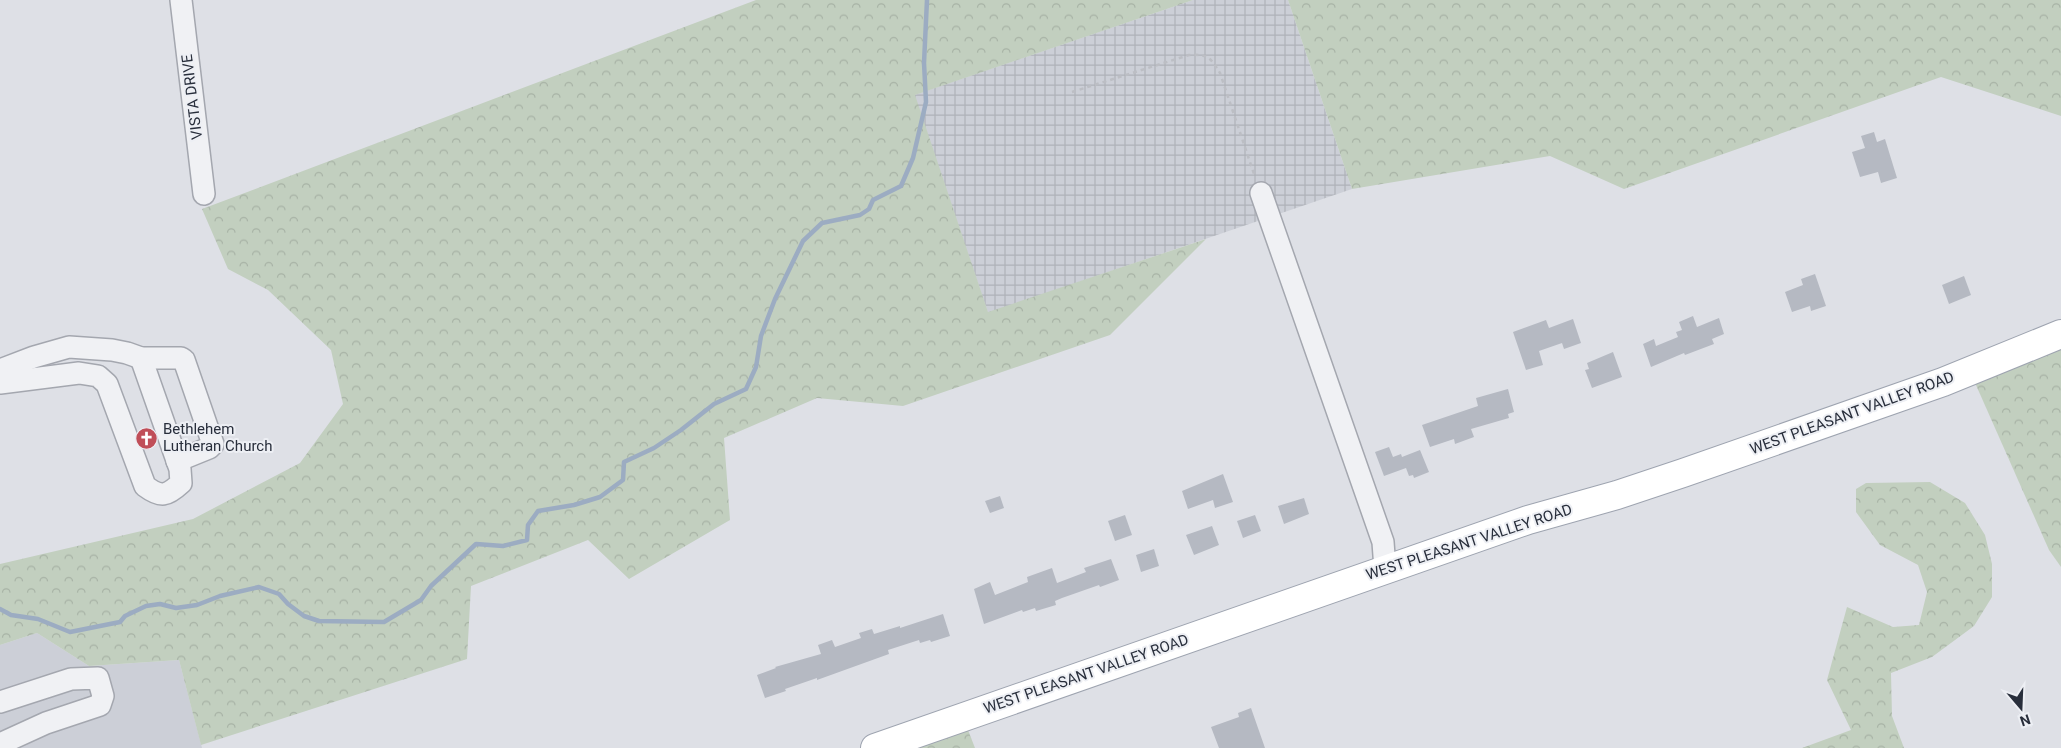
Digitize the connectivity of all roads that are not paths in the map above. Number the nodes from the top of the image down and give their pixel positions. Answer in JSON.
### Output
{"nodes":[{"id":1,"x":181,"y":0,"type":"edge"},
{"id":2,"x":1260,"y":192,"type":"road end"},
{"id":3,"x":204,"y":194,"type":"dead end"},
{"id":4,"x":2061,"y":334,"type":"edge"},
{"id":5,"x":112,"y":350,"type":"junction"},
{"id":6,"x":140,"y":358,"type":"junction"},
{"id":7,"x":0,"y":370,"type":"edge"},
{"id":8,"x":98,"y":376,"type":"junction"},
{"id":9,"x":0,"y":382,"type":"edge"},
{"id":10,"x":177,"y":461,"type":"junction"},
{"id":11,"x":1385,"y":569,"type":"junction"},
{"id":12,"x":0,"y":702,"type":"edge"},
{"id":13,"x":0,"y":744,"type":"edge"},
{"id":14,"x":875,"y":748,"type":"edge"}],
"edges":[{"from":1,"to":3,"type":"street","name":"VISTA DRIVE"},
{"from":2,"to":11,"type":"street"},
{"from":4,"to":11,"type":"main road","name":"WEST PLEASANT VALLEY ROAD"},
{"from":5,"to":6,"type":"street"},
{"from":5,"to":7,"type":"street"},
{"from":5,"to":8,"type":"street"},
{"from":6,"to":10,"type":"street"},
{"from":6,"to":10,"type":"street"},
{"from":8,"to":9,"type":"street"},
{"from":8,"to":10,"type":"street"},
{"from":11,"to":14,"type":"main road","name":"WEST PLEASANT VALLEY ROAD"},
{"from":12,"to":13,"type":"street"}]}
